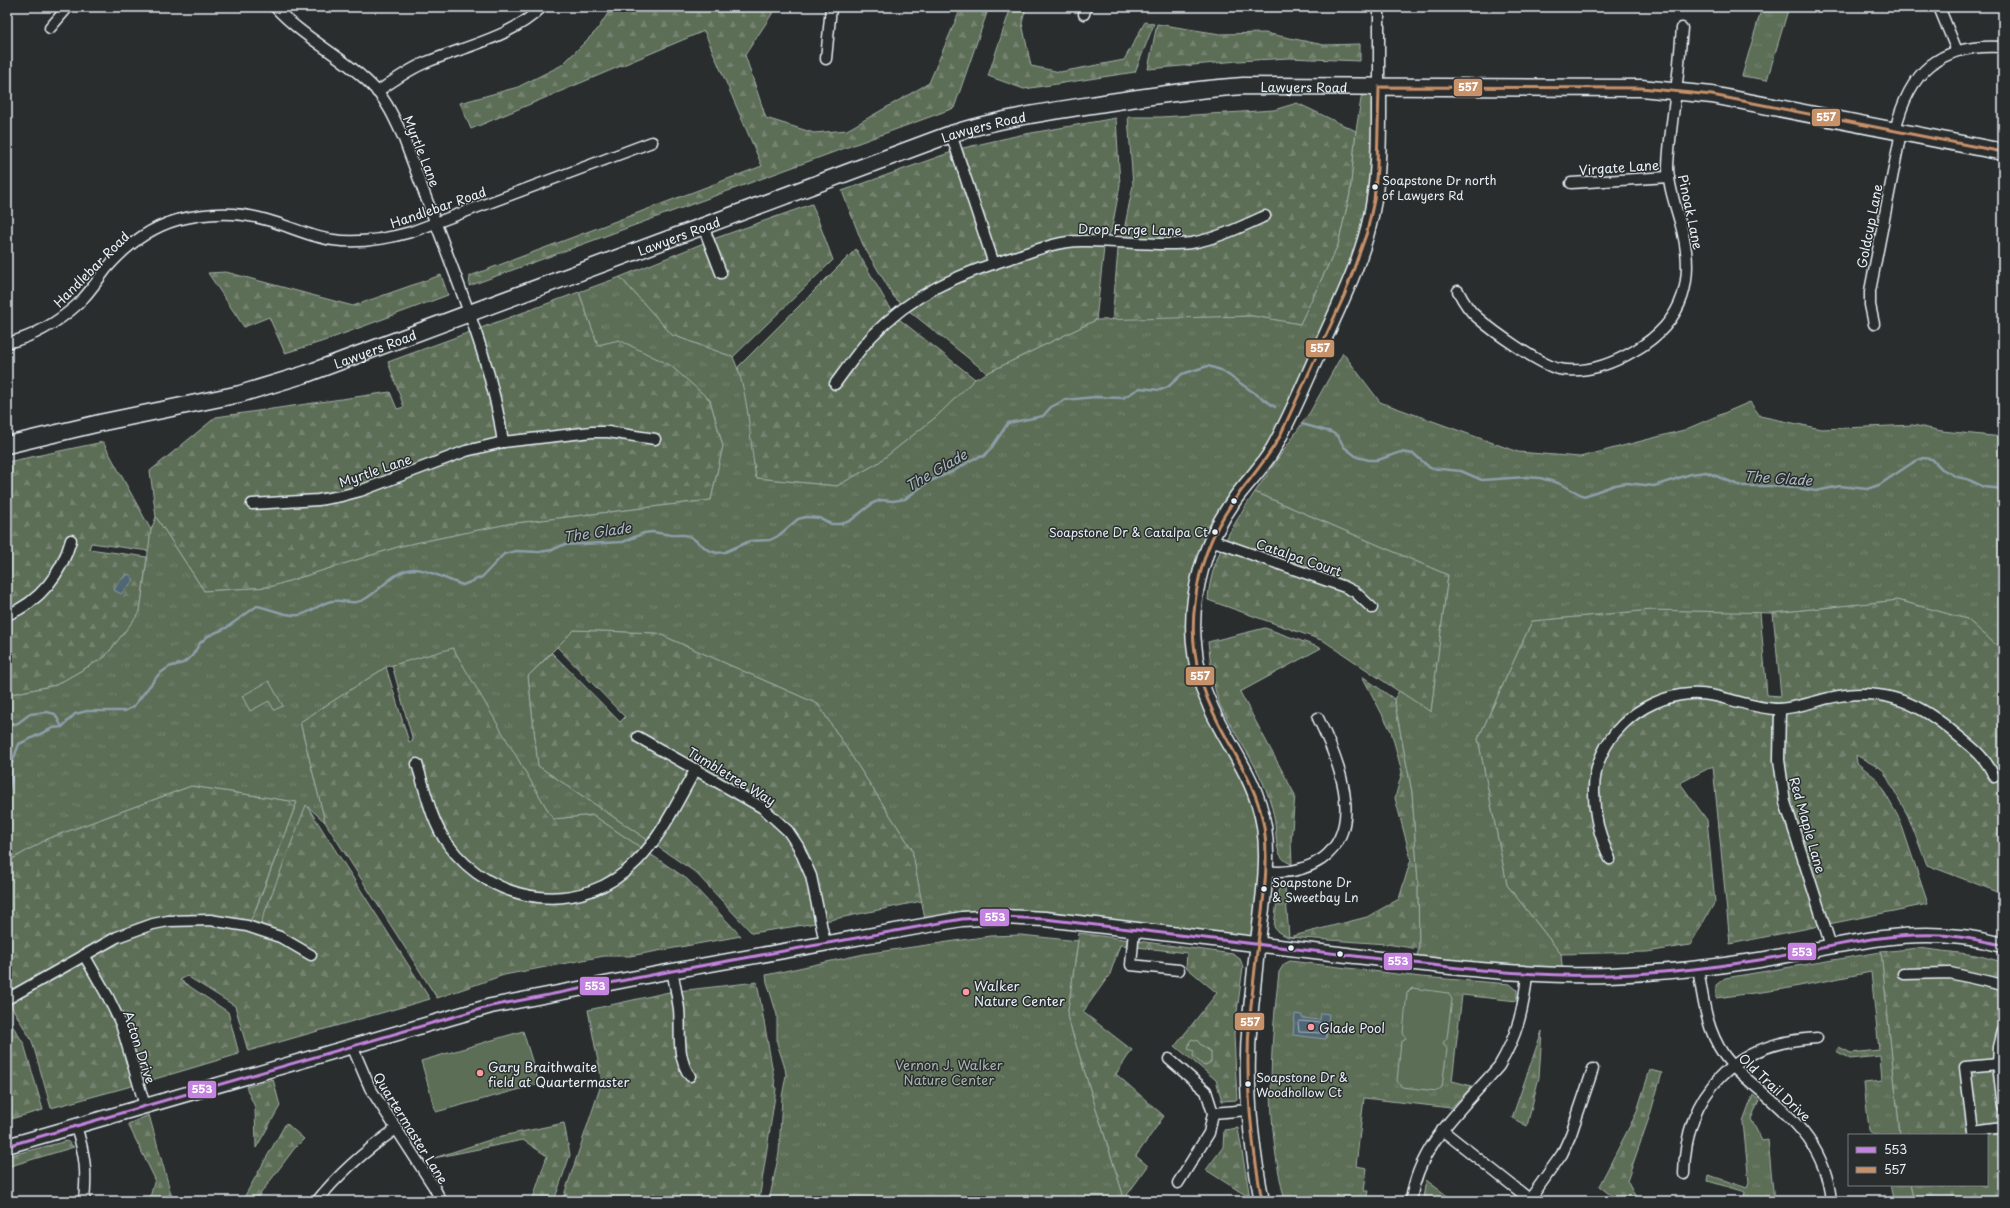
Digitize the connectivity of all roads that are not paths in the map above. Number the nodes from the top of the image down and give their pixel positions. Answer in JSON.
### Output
{"nodes":[{"id":1,"x":68,"y":7,"type":"edge"},
{"id":2,"x":275,"y":7,"type":"edge"},
{"id":3,"x":542,"y":7,"type":"edge"},
{"id":4,"x":831,"y":7,"type":"edge"},
{"id":5,"x":1379,"y":7,"type":"edge"},
{"id":6,"x":1938,"y":7,"type":"edge"},
{"id":7,"x":50,"y":28,"type":"dead end"},
{"id":8,"x":1682,"y":28,"type":"dead end"},
{"id":9,"x":2003,"y":47,"type":"edge"},
{"id":10,"x":1957,"y":51,"type":"junction"},
{"id":11,"x":826,"y":59,"type":"dead end"},
{"id":12,"x":1379,"y":87,"type":"junction"},
{"id":13,"x":1676,"y":90,"type":"junction"},
{"id":14,"x":377,"y":92,"type":"junction"},
{"id":15,"x":1898,"y":132,"type":"junction"},
{"id":16,"x":951,"y":134,"type":"junction"},
{"id":17,"x":652,"y":142,"type":"dead end"},
{"id":18,"x":2003,"y":152,"type":"edge"},
{"id":19,"x":1669,"y":177,"type":"junction"},
{"id":20,"x":1571,"y":183,"type":"dead end"},
{"id":21,"x":1264,"y":216,"type":"dead end"},
{"id":22,"x":436,"y":222,"type":"junction"},
{"id":23,"x":703,"y":226,"type":"junction"},
{"id":24,"x":994,"y":264,"type":"junction"},
{"id":25,"x":721,"y":273,"type":"dead end"},
{"id":26,"x":1458,"y":291,"type":"dead end"},
{"id":27,"x":470,"y":313,"type":"junction"},
{"id":28,"x":1874,"y":324,"type":"dead end"},
{"id":29,"x":7,"y":343,"type":"edge"},
{"id":30,"x":835,"y":384,"type":"dead end"},
{"id":31,"x":655,"y":439,"type":"dead end"},
{"id":32,"x":503,"y":442,"type":"junction"},
{"id":33,"x":7,"y":445,"type":"edge"},
{"id":34,"x":252,"y":504,"type":"dead end"},
{"id":35,"x":71,"y":540,"type":"dead end"},
{"id":36,"x":1211,"y":540,"type":"junction"},
{"id":37,"x":1372,"y":608,"type":"dead end"},
{"id":38,"x":7,"y":615,"type":"edge"},
{"id":39,"x":1780,"y":709,"type":"junction"},
{"id":40,"x":1318,"y":718,"type":"dead end"},
{"id":41,"x":638,"y":737,"type":"dead end"},
{"id":42,"x":417,"y":764,"type":"dead end"},
{"id":43,"x":696,"y":769,"type":"junction"},
{"id":44,"x":1994,"y":777,"type":"dead end"},
{"id":45,"x":1610,"y":860,"type":"dead end"},
{"id":46,"x":1267,"y":871,"type":"junction"},
{"id":47,"x":1134,"y":930,"type":"junction"},
{"id":48,"x":825,"y":943,"type":"junction"},
{"id":49,"x":1257,"y":945,"type":"junction"},
{"id":50,"x":1831,"y":946,"type":"junction"},
{"id":51,"x":2003,"y":946,"type":"edge"},
{"id":52,"x":84,"y":955,"type":"junction"},
{"id":53,"x":311,"y":955,"type":"dead end"},
{"id":54,"x":1698,"y":968,"type":"junction"},
{"id":55,"x":1179,"y":970,"type":"dead end"},
{"id":56,"x":672,"y":971,"type":"junction"},
{"id":57,"x":1527,"y":974,"type":"junction"},
{"id":58,"x":1903,"y":974,"type":"dead end"},
{"id":59,"x":2003,"y":985,"type":"edge"},
{"id":60,"x":7,"y":999,"type":"edge"},
{"id":61,"x":2003,"y":1031,"type":"edge"},
{"id":62,"x":1817,"y":1038,"type":"dead end"},
{"id":63,"x":352,"y":1046,"type":"junction"},
{"id":64,"x":1169,"y":1059,"type":"dead end"},
{"id":65,"x":1998,"y":1064,"type":"junction"},
{"id":66,"x":1732,"y":1065,"type":"junction"},
{"id":67,"x":1593,"y":1069,"type":"dead end"},
{"id":68,"x":690,"y":1076,"type":"dead end"},
{"id":69,"x":145,"y":1106,"type":"junction"},
{"id":70,"x":2003,"y":1107,"type":"edge"},
{"id":71,"x":1248,"y":1110,"type":"junction"},
{"id":72,"x":1213,"y":1113,"type":"junction"},
{"id":73,"x":76,"y":1126,"type":"junction"},
{"id":74,"x":2003,"y":1128,"type":"edge"},
{"id":75,"x":396,"y":1129,"type":"junction"},
{"id":76,"x":1442,"y":1130,"type":"junction"},
{"id":77,"x":7,"y":1146,"type":"edge"},
{"id":78,"x":1684,"y":1174,"type":"dead end"},
{"id":79,"x":1178,"y":1183,"type":"dead end"},
{"id":80,"x":1531,"y":1200,"type":"edge"},
{"id":81,"x":84,"y":1201,"type":"edge"},
{"id":82,"x":317,"y":1201,"type":"edge"},
{"id":83,"x":440,"y":1201,"type":"edge"},
{"id":84,"x":1262,"y":1201,"type":"edge"},
{"id":85,"x":1411,"y":1201,"type":"edge"},
{"id":86,"x":1831,"y":1201,"type":"edge"}],
"edges":[{"from":1,"to":7,"type":"street"},
{"from":2,"to":14,"type":"street","name":"Myrtle Lane"},
{"from":3,"to":14,"type":"street"},
{"from":4,"to":11,"type":"street"},
{"from":5,"to":12,"type":"street"},
{"from":6,"to":10,"type":"street"},
{"from":8,"to":13,"type":"street","name":"Pinoak Lane"},
{"from":9,"to":10,"type":"street","name":"Goldcup Lane"},
{"from":10,"to":15,"type":"street","name":"Goldcup Lane"},
{"from":12,"to":13,"type":"main road","name":"Lawyers Road"},
{"from":12,"to":16,"type":"main road","name":"Lawyers Road"},
{"from":12,"to":36,"type":"street"},
{"from":13,"to":15,"type":"main road","name":"Lawyers Road"},
{"from":13,"to":19,"type":"street","name":"Pinoak Lane"},
{"from":14,"to":22,"type":"street","name":"Myrtle Lane"},
{"from":15,"to":18,"type":"main road","name":"Lawyers Road"},
{"from":15,"to":28,"type":"street","name":"Goldcup Lane"},
{"from":16,"to":23,"type":"main road","name":"Lawyers Road"},
{"from":16,"to":24,"type":"street"},
{"from":17,"to":22,"type":"street","name":"Handlebar Road"},
{"from":19,"to":20,"type":"street","name":"Virgate Lane"},
{"from":19,"to":26,"type":"street","name":"Pinoak Lane"},
{"from":21,"to":24,"type":"street","name":"Drop Forge Lane"},
{"from":22,"to":27,"type":"street","name":"Myrtle Lane"},
{"from":22,"to":29,"type":"street","name":"Handlebar Road"},
{"from":23,"to":25,"type":"street"},
{"from":23,"to":27,"type":"main road","name":"Lawyers Road"},
{"from":24,"to":30,"type":"street","name":"Drop Forge Lane"},
{"from":27,"to":32,"type":"street","name":"Myrtle Lane"},
{"from":27,"to":33,"type":"main road","name":"Lawyers Road"},
{"from":31,"to":32,"type":"street","name":"Myrtle Lane"},
{"from":32,"to":34,"type":"street","name":"Myrtle Lane"},
{"from":35,"to":38,"type":"street"},
{"from":36,"to":37,"type":"street","name":"Catalpa Court"},
{"from":36,"to":46,"type":"street"},
{"from":39,"to":44,"type":"street"},
{"from":39,"to":45,"type":"street"},
{"from":39,"to":50,"type":"street","name":"Red Maple Lane"},
{"from":40,"to":46,"type":"street"},
{"from":41,"to":43,"type":"street","name":"Tumbletree Way"},
{"from":42,"to":43,"type":"street"},
{"from":43,"to":48,"type":"street","name":"Tumbletree Way"},
{"from":46,"to":49,"type":"street"},
{"from":47,"to":48,"type":"street"},
{"from":47,"to":49,"type":"street"},
{"from":47,"to":55,"type":"street"},
{"from":48,"to":56,"type":"street"},
{"from":49,"to":57,"type":"street"},
{"from":49,"to":71,"type":"street"},
{"from":50,"to":51,"type":"street"},
{"from":50,"to":54,"type":"street"},
{"from":52,"to":53,"type":"street"},
{"from":52,"to":60,"type":"street"},
{"from":52,"to":69,"type":"street","name":"Acton Drive"},
{"from":54,"to":57,"type":"street"},
{"from":54,"to":66,"type":"street","name":"Old Trail Drive"},
{"from":56,"to":63,"type":"street"},
{"from":56,"to":68,"type":"street"},
{"from":57,"to":76,"type":"street"},
{"from":58,"to":59,"type":"street"},
{"from":61,"to":65,"type":"street"},
{"from":62,"to":66,"type":"street"},
{"from":63,"to":69,"type":"street"},
{"from":63,"to":75,"type":"street","name":"Quartermaster Lane"},
{"from":64,"to":72,"type":"street"},
{"from":65,"to":70,"type":"street"},
{"from":65,"to":74,"type":"street"},
{"from":66,"to":78,"type":"street"},
{"from":66,"to":86,"type":"street","name":"Old Trail Drive"},
{"from":67,"to":80,"type":"street"},
{"from":69,"to":73,"type":"street"},
{"from":71,"to":72,"type":"street"},
{"from":71,"to":84,"type":"street"},
{"from":72,"to":79,"type":"street"},
{"from":73,"to":77,"type":"street"},
{"from":73,"to":81,"type":"street"},
{"from":75,"to":82,"type":"street"},
{"from":75,"to":83,"type":"street","name":"Quartermaster Lane"},
{"from":76,"to":80,"type":"street"},
{"from":76,"to":85,"type":"street"}]}
